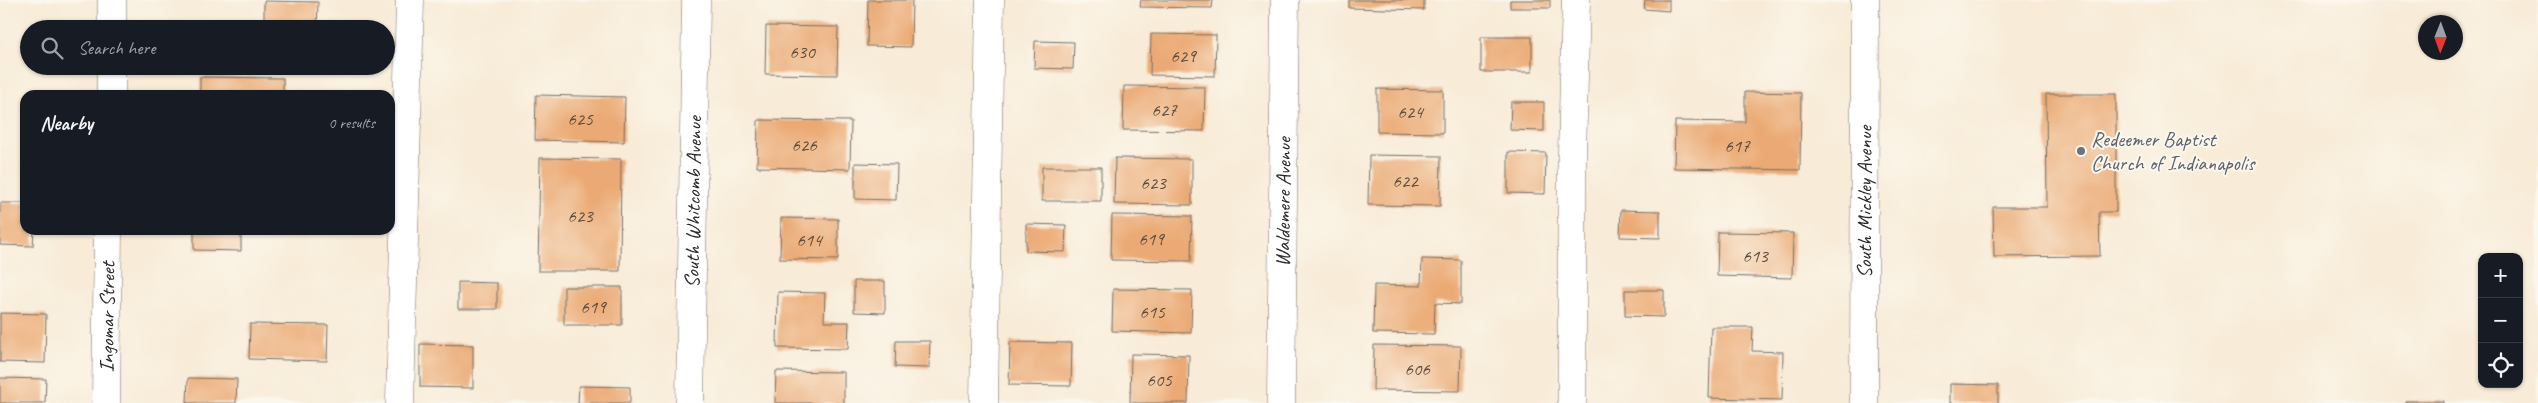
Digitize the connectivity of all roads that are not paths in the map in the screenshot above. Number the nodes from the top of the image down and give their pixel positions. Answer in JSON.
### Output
{"nodes":[{"id":1,"x":112,"y":0,"type":"edge"},
{"id":2,"x":410,"y":0,"type":"edge"},
{"id":3,"x":696,"y":0,"type":"edge"},
{"id":4,"x":990,"y":0,"type":"edge"},
{"id":5,"x":1285,"y":0,"type":"edge"},
{"id":6,"x":1576,"y":0,"type":"edge"},
{"id":7,"x":1865,"y":0,"type":"edge"},
{"id":8,"x":112,"y":20,"type":"edge"},
{"id":9,"x":111,"y":75,"type":"edge"},
{"id":10,"x":110,"y":90,"type":"edge"},
{"id":11,"x":108,"y":235,"type":"edge"},
{"id":12,"x":106,"y":403,"type":"edge"},
{"id":13,"x":400,"y":403,"type":"edge"},
{"id":14,"x":690,"y":403,"type":"edge"},
{"id":15,"x":984,"y":403,"type":"edge"},
{"id":16,"x":1281,"y":403,"type":"edge"},
{"id":17,"x":1572,"y":403,"type":"edge"},
{"id":18,"x":1864,"y":403,"type":"edge"}],
"edges":[{"from":1,"to":8,"type":"street"},
{"from":2,"to":13,"type":"street"},
{"from":3,"to":14,"type":"street","name":"South Whitcomb Avenue"},
{"from":4,"to":15,"type":"street"},
{"from":5,"to":16,"type":"street","name":"Waldemere Avenue"},
{"from":6,"to":17,"type":"street"},
{"from":7,"to":18,"type":"street","name":"South Mickley Avenue"},
{"from":9,"to":10,"type":"street"},
{"from":11,"to":12,"type":"street","name":"Ingomar Street"}]}
